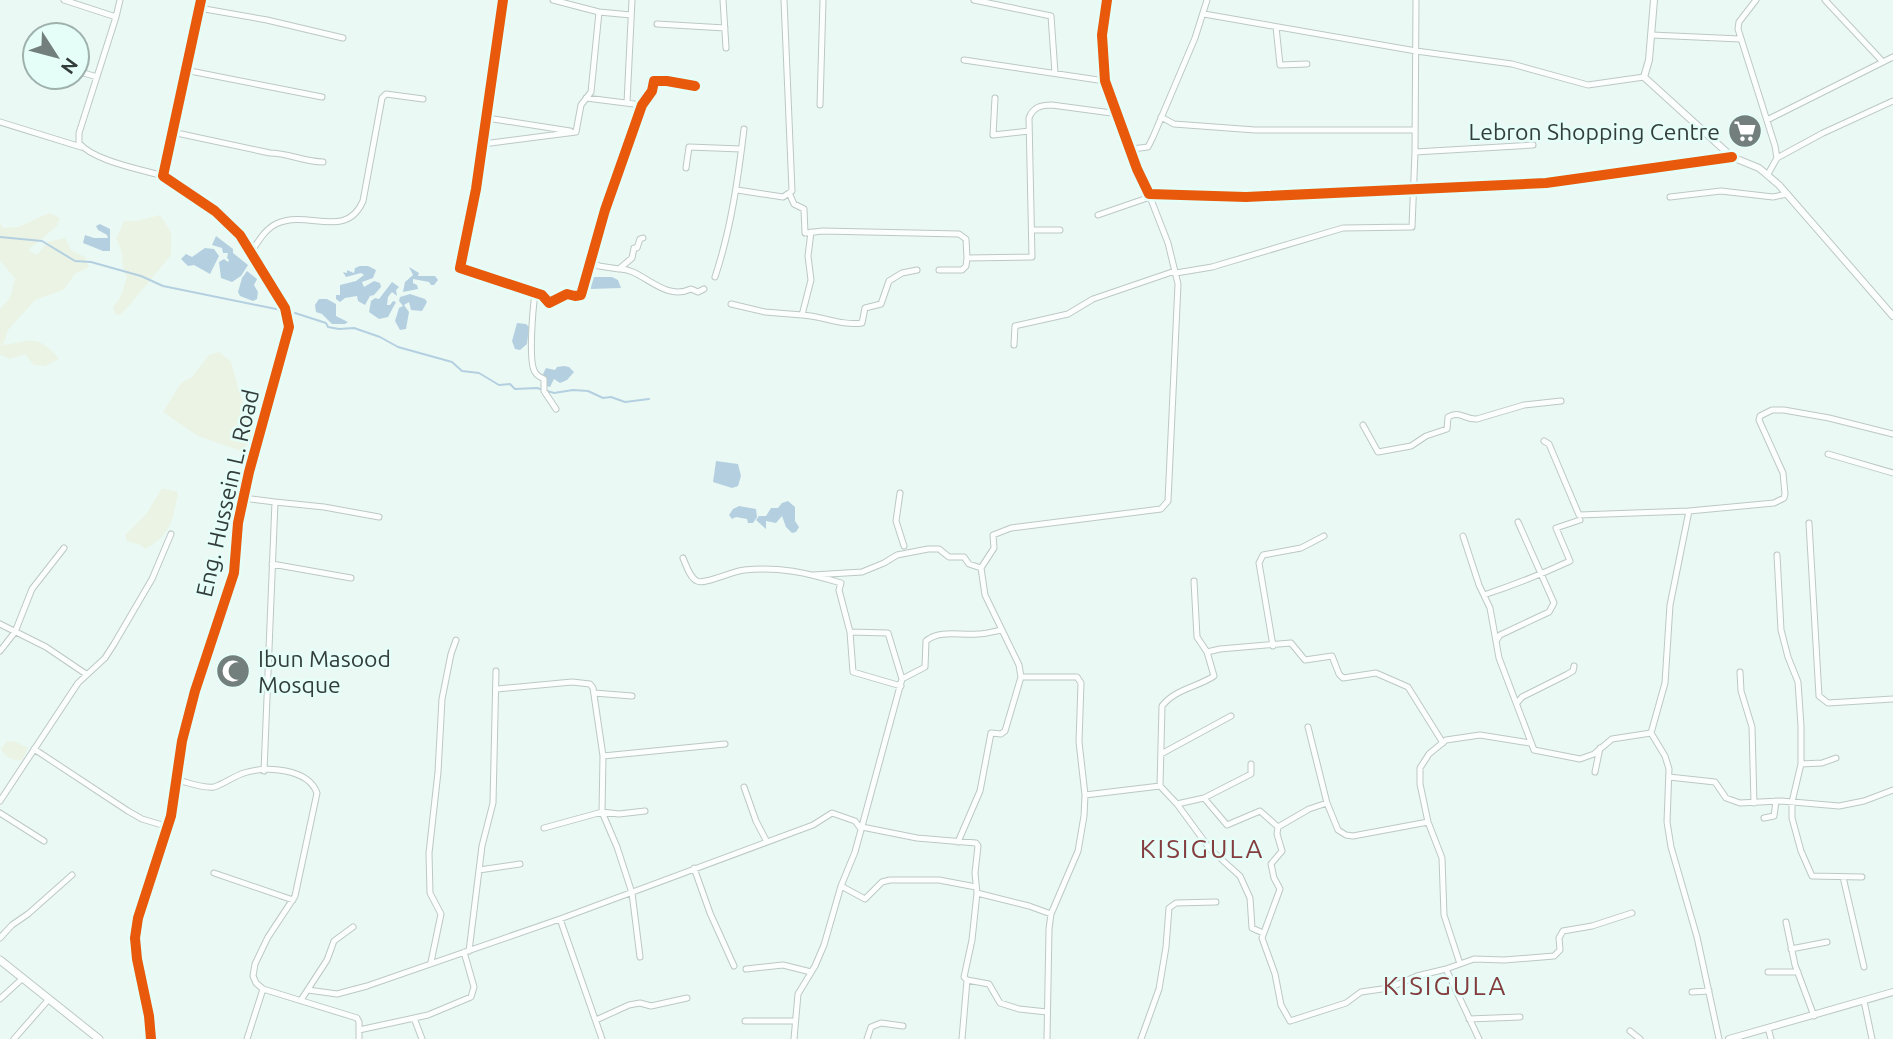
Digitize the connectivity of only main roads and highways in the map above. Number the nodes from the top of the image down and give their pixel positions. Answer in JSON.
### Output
{"nodes":[{"id":1,"x":0,"y":960,"type":"edge"},
{"id":2,"x":99,"y":1039,"type":"edge"}],
"edges":[{"from":1,"to":2,"type":"main road"}]}
